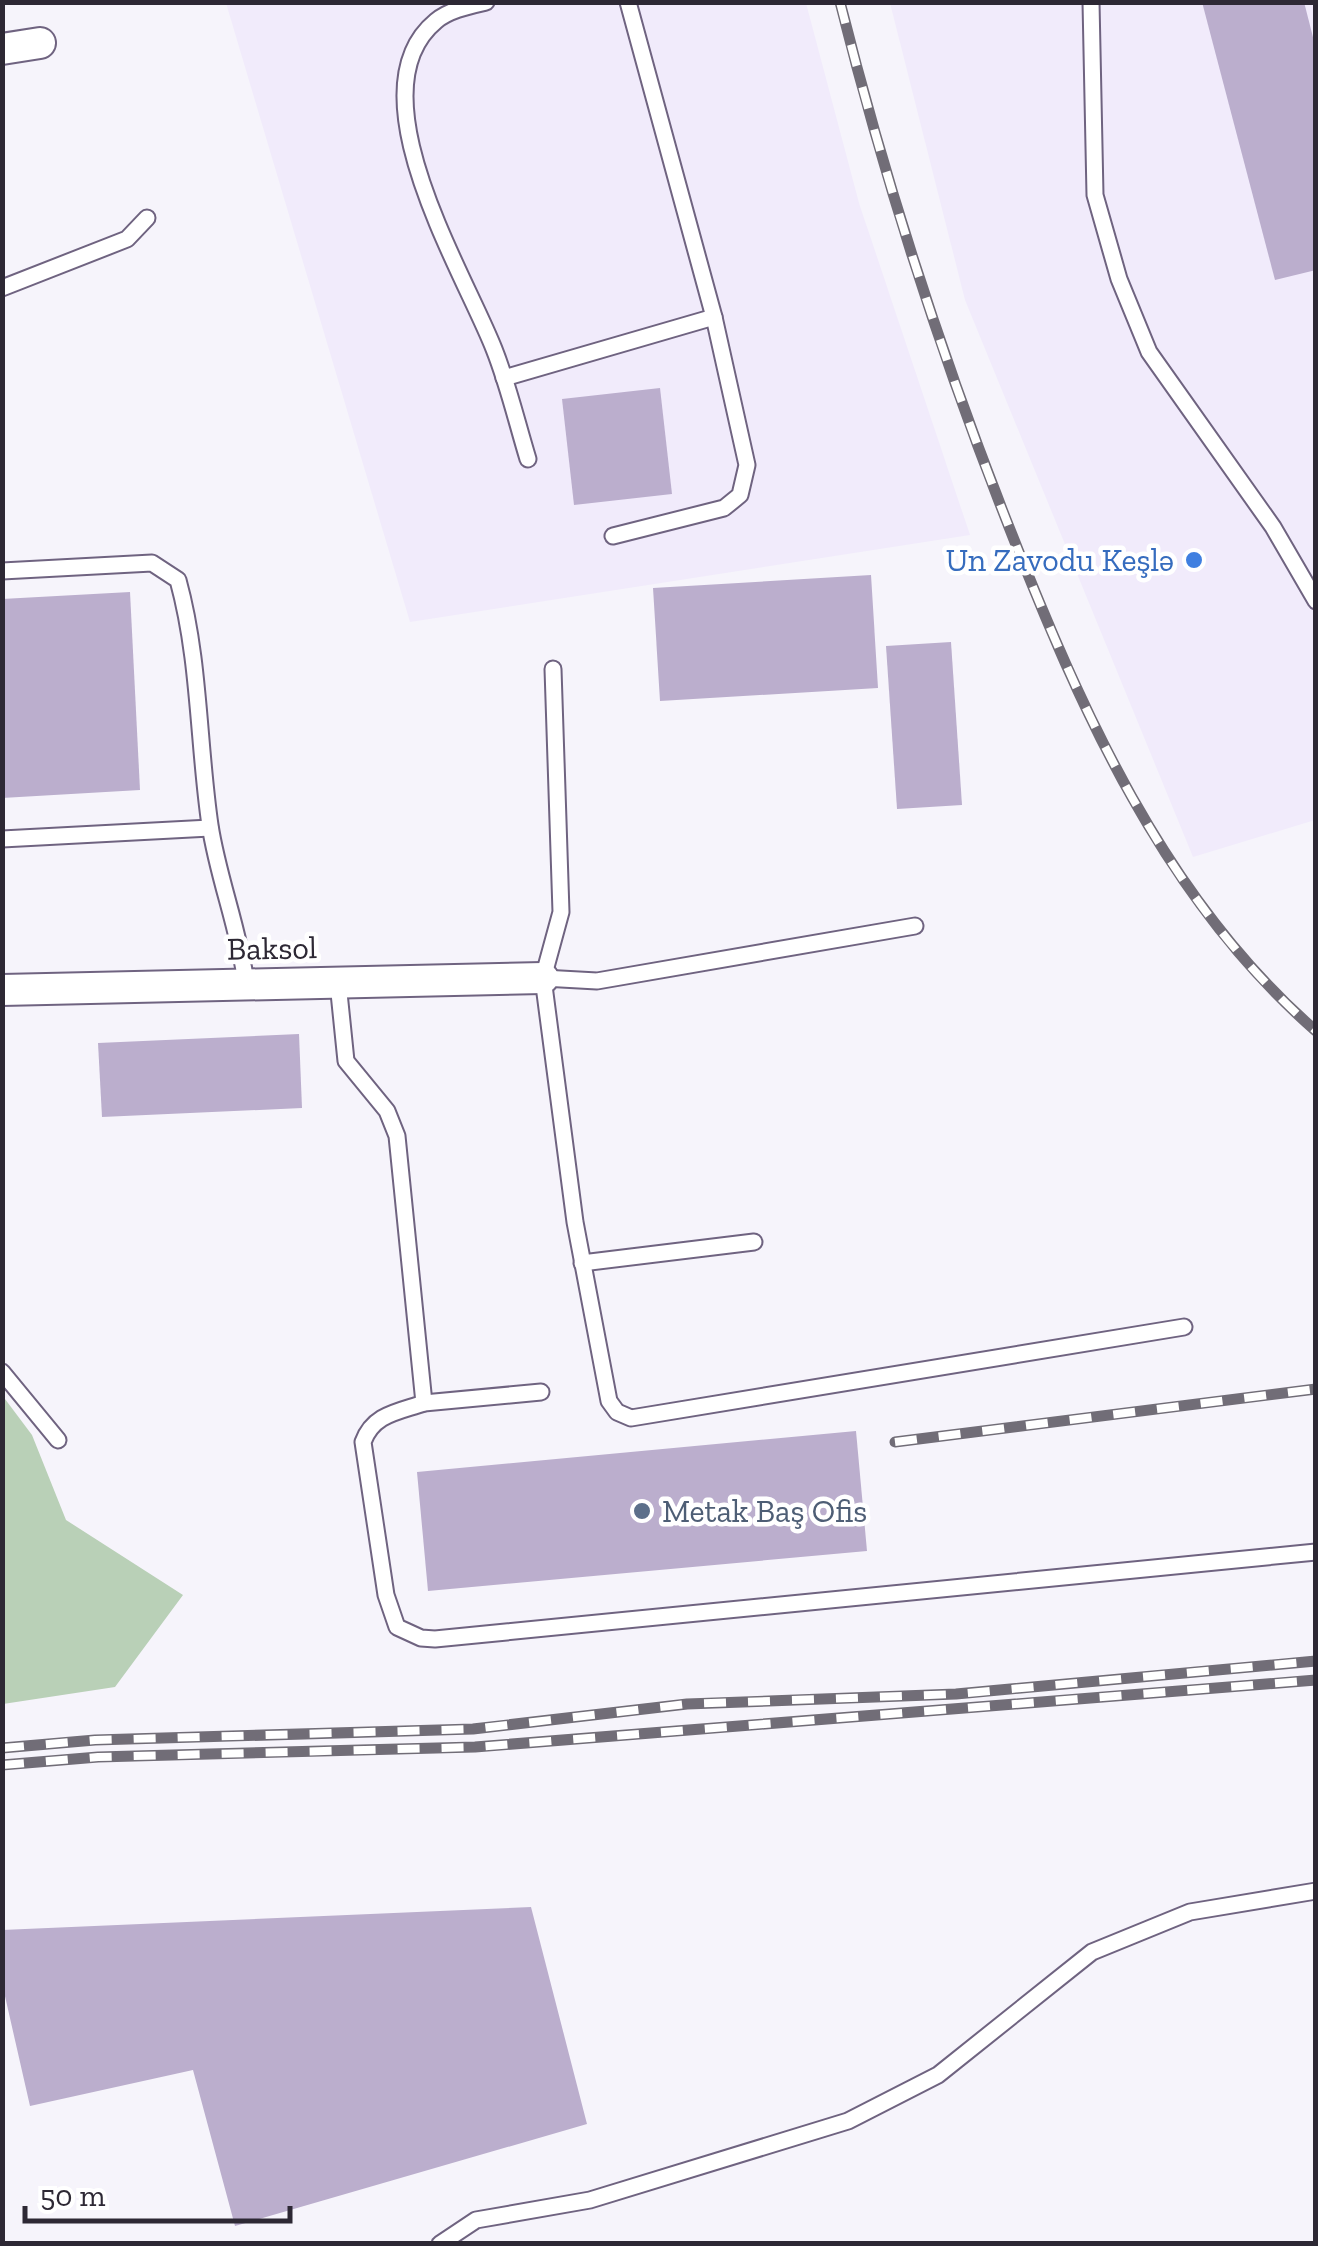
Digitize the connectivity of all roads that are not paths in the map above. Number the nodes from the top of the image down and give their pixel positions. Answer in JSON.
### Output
{"nodes":[{"id":1,"x":486,"y":2,"type":"edge"},
{"id":2,"x":628,"y":2,"type":"edge"},
{"id":3,"x":1091,"y":2,"type":"edge"},
{"id":4,"x":40,"y":44,"type":"dead end"},
{"id":5,"x":2,"y":49,"type":"edge"},
{"id":6,"x":147,"y":218,"type":"dead end"},
{"id":7,"x":2,"y":288,"type":"edge"},
{"id":8,"x":714,"y":317,"type":"junction"},
{"id":9,"x":504,"y":378,"type":"junction"},
{"id":10,"x":528,"y":459,"type":"dead end"},
{"id":11,"x":613,"y":536,"type":"dead end"},
{"id":12,"x":2,"y":571,"type":"edge"},
{"id":13,"x":1316,"y":601,"type":"edge"},
{"id":14,"x":553,"y":669,"type":"dead end"},
{"id":15,"x":210,"y":828,"type":"junction"},
{"id":16,"x":2,"y":839,"type":"edge"},
{"id":17,"x":915,"y":926,"type":"dead end"},
{"id":18,"x":542,"y":978,"type":"junction"},
{"id":19,"x":246,"y":983,"type":"junction"},
{"id":20,"x":338,"y":983,"type":"junction"},
{"id":21,"x":2,"y":990,"type":"edge"},
{"id":22,"x":754,"y":1242,"type":"dead end"},
{"id":23,"x":582,"y":1263,"type":"junction"},
{"id":24,"x":1184,"y":1327,"type":"dead end"},
{"id":25,"x":2,"y":1372,"type":"edge"},
{"id":26,"x":541,"y":1392,"type":"dead end"},
{"id":27,"x":424,"y":1404,"type":"junction"},
{"id":28,"x":58,"y":1440,"type":"dead end"},
{"id":29,"x":1316,"y":1552,"type":"edge"},
{"id":30,"x":1316,"y":1891,"type":"edge"},
{"id":31,"x":440,"y":2244,"type":"edge"}],
"edges":[{"from":1,"to":9,"type":"lane"},
{"from":2,"to":8,"type":"lane"},
{"from":3,"to":13,"type":"lane"},
{"from":4,"to":5,"type":"street"},
{"from":6,"to":7,"type":"lane"},
{"from":8,"to":9,"type":"lane"},
{"from":8,"to":11,"type":"lane"},
{"from":9,"to":10,"type":"lane"},
{"from":12,"to":15,"type":"lane"},
{"from":14,"to":18,"type":"lane"},
{"from":15,"to":16,"type":"lane"},
{"from":15,"to":19,"type":"lane"},
{"from":17,"to":18,"type":"lane"},
{"from":18,"to":20,"type":"street","name":"Baksol"},
{"from":18,"to":23,"type":"lane"},
{"from":19,"to":20,"type":"street","name":"Baksol"},
{"from":19,"to":21,"type":"street","name":"Baksol"},
{"from":20,"to":27,"type":"lane"},
{"from":22,"to":23,"type":"lane"},
{"from":23,"to":24,"type":"lane"},
{"from":25,"to":28,"type":"lane"},
{"from":26,"to":27,"type":"lane"},
{"from":27,"to":29,"type":"lane"},
{"from":30,"to":31,"type":"lane"}]}
